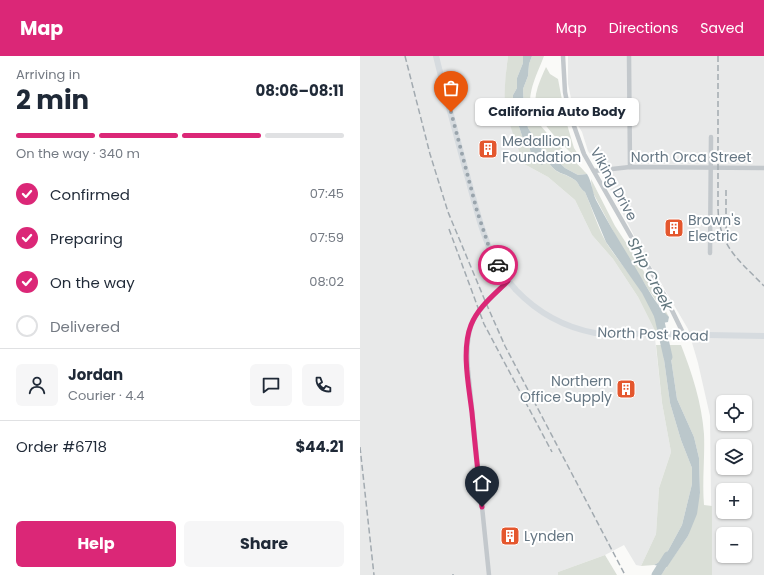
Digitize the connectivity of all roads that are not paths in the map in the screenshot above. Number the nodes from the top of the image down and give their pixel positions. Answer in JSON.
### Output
{"nodes":[{"id":1,"x":436,"y":56,"type":"edge"},
{"id":2,"x":563,"y":56,"type":"edge"},
{"id":3,"x":630,"y":56,"type":"edge"},
{"id":4,"x":711,"y":137,"type":"dead end"},
{"id":5,"x":630,"y":166,"type":"junction"},
{"id":6,"x":711,"y":168,"type":"junction"},
{"id":7,"x":764,"y":168,"type":"edge"},
{"id":8,"x":594,"y":171,"type":"junction"},
{"id":9,"x":710,"y":253,"type":"dead end"},
{"id":10,"x":508,"y":281,"type":"junction"},
{"id":11,"x":684,"y":335,"type":"junction"},
{"id":12,"x":764,"y":336,"type":"edge"},
{"id":13,"x":489,"y":575,"type":"edge"}],
"edges":[{"from":1,"to":10,"type":"street","name":"North Post Road"},
{"from":2,"to":8,"type":"street","name":"Viking Drive"},
{"from":3,"to":5,"type":"street"},
{"from":4,"to":6,"type":"street"},
{"from":5,"to":6,"type":"street","name":"North Orca Street"},
{"from":5,"to":8,"type":"street","name":"North Orca Street"},
{"from":6,"to":7,"type":"street","name":"North Orca Street"},
{"from":6,"to":9,"type":"street"},
{"from":8,"to":11,"type":"street","name":"Viking Drive"},
{"from":10,"to":11,"type":"street","name":"North Post Road"},
{"from":10,"to":13,"type":"street"},
{"from":11,"to":12,"type":"street","name":"North Post Road"}]}
